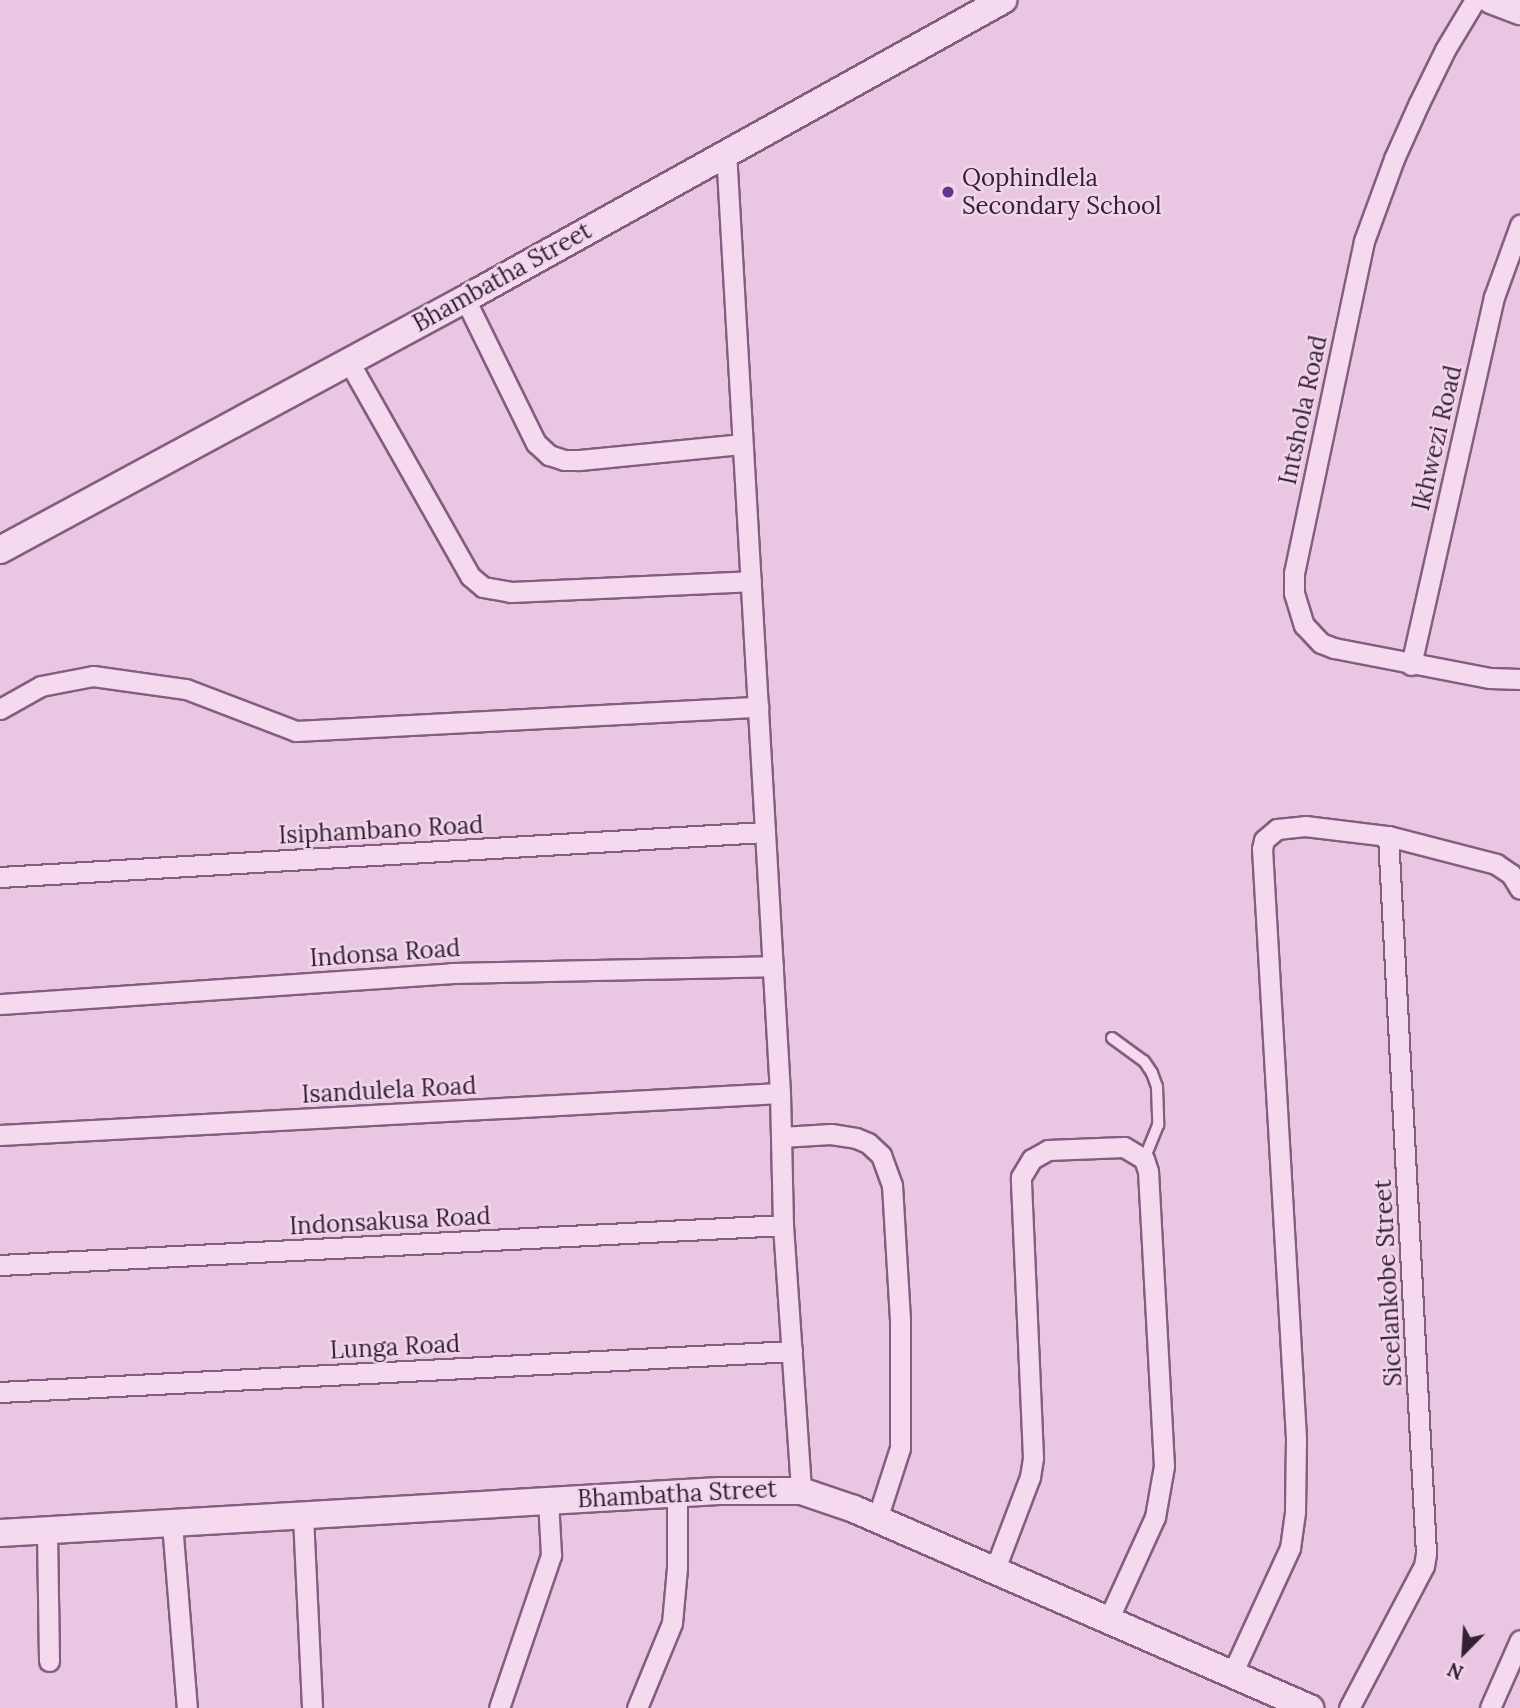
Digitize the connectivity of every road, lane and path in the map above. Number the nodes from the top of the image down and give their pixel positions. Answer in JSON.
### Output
{"nodes":[{"id":1,"x":1003,"y":0,"type":"edge"},
{"id":2,"x":1475,"y":0,"type":"edge"},
{"id":3,"x":1491,"y":0,"type":"edge"},
{"id":4,"x":1520,"y":11,"type":"edge"},
{"id":5,"x":726,"y":151,"type":"junction"},
{"id":6,"x":1520,"y":225,"type":"edge"},
{"id":7,"x":465,"y":299,"type":"junction"},
{"id":8,"x":349,"y":362,"type":"junction"},
{"id":9,"x":741,"y":444,"type":"junction"},
{"id":10,"x":0,"y":550,"type":"edge"},
{"id":11,"x":751,"y":581,"type":"junction"},
{"id":12,"x":1411,"y":664,"type":"junction"},
{"id":13,"x":1520,"y":679,"type":"edge"},
{"id":14,"x":758,"y":707,"type":"junction"},
{"id":15,"x":0,"y":709,"type":"edge"},
{"id":16,"x":765,"y":832,"type":"junction"},
{"id":17,"x":1388,"y":836,"type":"junction"},
{"id":18,"x":0,"y":877,"type":"edge"},
{"id":19,"x":1516,"y":881,"type":"edge"},
{"id":20,"x":773,"y":966,"type":"junction"},
{"id":21,"x":0,"y":1004,"type":"edge"},
{"id":22,"x":1112,"y":1038,"type":"dead end"},
{"id":23,"x":780,"y":1093,"type":"junction"},
{"id":24,"x":0,"y":1135,"type":"edge"},
{"id":25,"x":781,"y":1137,"type":"junction"},
{"id":26,"x":1144,"y":1160,"type":"junction"},
{"id":27,"x":783,"y":1225,"type":"junction"},
{"id":28,"x":0,"y":1265,"type":"edge"},
{"id":29,"x":792,"y":1351,"type":"junction"},
{"id":30,"x":0,"y":1392,"type":"edge"},
{"id":31,"x":801,"y":1491,"type":"junction"},
{"id":32,"x":677,"y":1494,"type":"junction"},
{"id":33,"x":548,"y":1500,"type":"junction"},
{"id":34,"x":303,"y":1516,"type":"junction"},
{"id":35,"x":877,"y":1519,"type":"junction"},
{"id":36,"x":173,"y":1523,"type":"junction"},
{"id":37,"x":47,"y":1532,"type":"junction"},
{"id":38,"x":0,"y":1533,"type":"edge"},
{"id":39,"x":995,"y":1569,"type":"junction"},
{"id":40,"x":1108,"y":1620,"type":"junction"},
{"id":41,"x":1520,"y":1640,"type":"edge"},
{"id":42,"x":48,"y":1661,"type":"dead end"},
{"id":43,"x":1231,"y":1674,"type":"junction"},
{"id":44,"x":187,"y":1708,"type":"edge"},
{"id":45,"x":312,"y":1708,"type":"edge"},
{"id":46,"x":499,"y":1708,"type":"edge"},
{"id":47,"x":637,"y":1708,"type":"edge"},
{"id":48,"x":1310,"y":1708,"type":"edge"},
{"id":49,"x":1349,"y":1708,"type":"edge"},
{"id":50,"x":1490,"y":1708,"type":"edge"}],
"edges":[{"from":1,"to":5,"type":"street","name":"Bhambatha Street"},
{"from":2,"to":12,"type":"street","name":"Intshola Road"},
{"from":3,"to":4,"type":"street"},
{"from":5,"to":7,"type":"street","name":"Bhambatha Street"},
{"from":5,"to":9,"type":"street"},
{"from":6,"to":12,"type":"street","name":"Ikhwezi Road"},
{"from":7,"to":8,"type":"street","name":"Bhambatha Street"},
{"from":7,"to":9,"type":"street"},
{"from":8,"to":10,"type":"street","name":"Bhambatha Street"},
{"from":8,"to":11,"type":"street"},
{"from":9,"to":11,"type":"street"},
{"from":11,"to":14,"type":"street"},
{"from":12,"to":13,"type":"street","name":"Intshola Road"},
{"from":14,"to":15,"type":"street"},
{"from":14,"to":16,"type":"street"},
{"from":16,"to":18,"type":"street","name":"Isiphambano Road"},
{"from":16,"to":20,"type":"street"},
{"from":17,"to":19,"type":"street"},
{"from":17,"to":43,"type":"street"},
{"from":17,"to":49,"type":"street","name":"Sicelankobe Street"},
{"from":20,"to":21,"type":"street","name":"Indonsa Road"},
{"from":20,"to":23,"type":"street"},
{"from":22,"to":26,"type":"lane"},
{"from":23,"to":24,"type":"street","name":"Isandulela Road"},
{"from":23,"to":25,"type":"street"},
{"from":25,"to":27,"type":"street"},
{"from":25,"to":35,"type":"street"},
{"from":26,"to":39,"type":"street"},
{"from":26,"to":40,"type":"street"},
{"from":27,"to":28,"type":"street","name":"Indonsakusa Road"},
{"from":27,"to":29,"type":"street"},
{"from":29,"to":30,"type":"street","name":"Lunga Road"},
{"from":29,"to":31,"type":"street"},
{"from":31,"to":32,"type":"street","name":"Bhambatha Street"},
{"from":31,"to":35,"type":"street","name":"Bhambatha Street"},
{"from":32,"to":33,"type":"street","name":"Bhambatha Street"},
{"from":32,"to":47,"type":"street"},
{"from":33,"to":34,"type":"street","name":"Bhambatha Street"},
{"from":33,"to":46,"type":"street"},
{"from":34,"to":36,"type":"street","name":"Bhambatha Street"},
{"from":34,"to":45,"type":"street"},
{"from":35,"to":39,"type":"street","name":"Bhambatha Street"},
{"from":36,"to":37,"type":"street","name":"Bhambatha Street"},
{"from":36,"to":44,"type":"street"},
{"from":37,"to":38,"type":"street","name":"Bhambatha Street"},
{"from":37,"to":42,"type":"street"},
{"from":39,"to":40,"type":"street","name":"Bhambatha Street"},
{"from":40,"to":43,"type":"street","name":"Bhambatha Street"},
{"from":41,"to":50,"type":"street"},
{"from":43,"to":48,"type":"street","name":"Bhambatha Street"}]}
